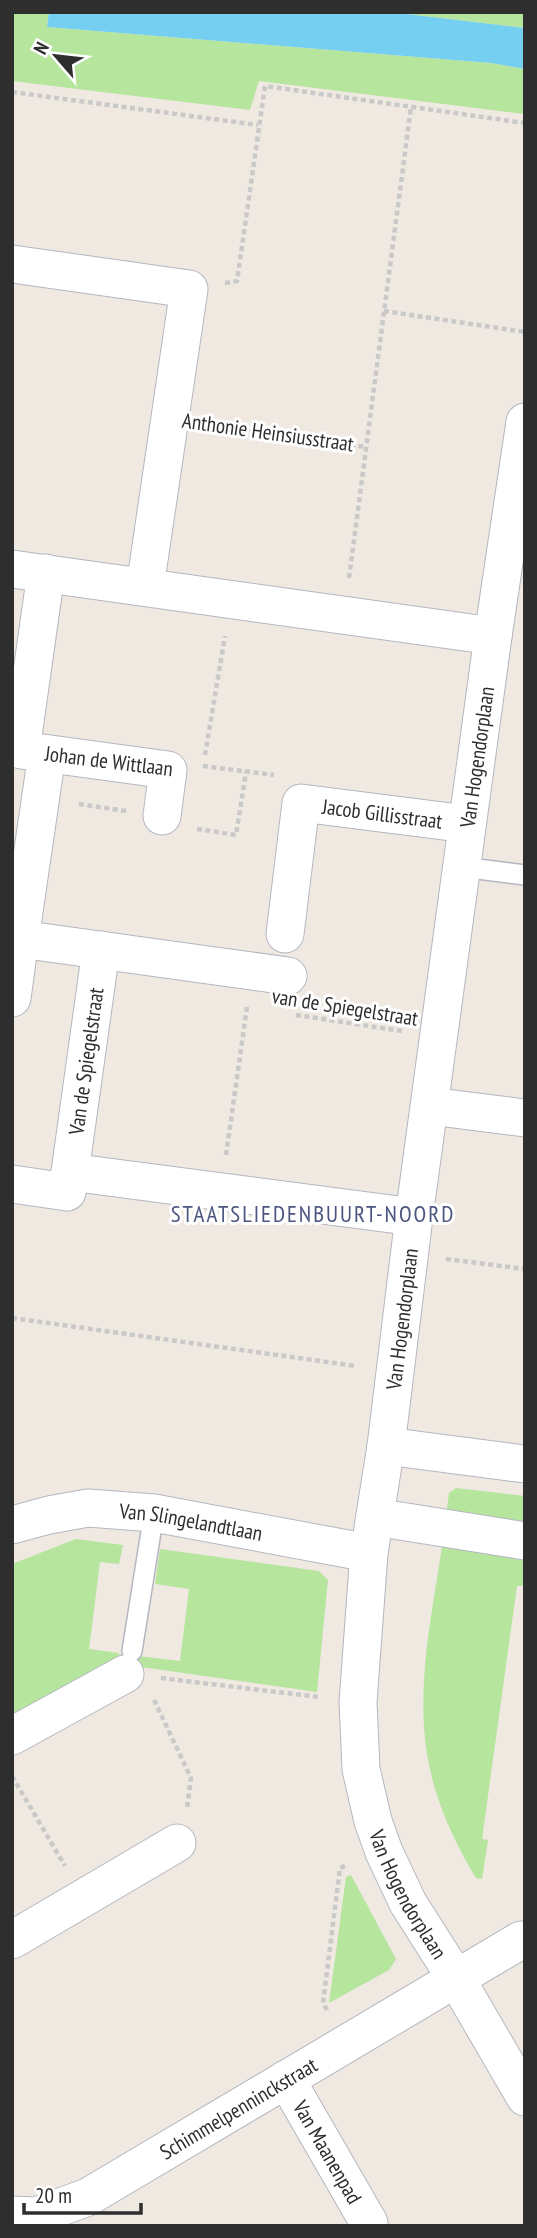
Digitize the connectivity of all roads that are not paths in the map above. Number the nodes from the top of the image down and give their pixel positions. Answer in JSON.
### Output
{"nodes":[{"id":1,"x":12,"y":264,"type":"edge"},
{"id":2,"x":525,"y":422,"type":"edge"},
{"id":3,"x":515,"y":559,"type":"edge"},
{"id":4,"x":29,"y":571,"type":"edge"},
{"id":5,"x":145,"y":587,"type":"junction"},
{"id":6,"x":493,"y":636,"type":"junction"},
{"id":7,"x":47,"y":754,"type":"junction"},
{"id":8,"x":26,"y":797,"type":"edge"},
{"id":9,"x":162,"y":816,"type":"road end"},
{"id":10,"x":467,"y":824,"type":"junction"},
{"id":11,"x":462,"y":867,"type":"junction"},
{"id":12,"x":525,"y":875,"type":"edge"},
{"id":13,"x":285,"y":934,"type":"dead end"},
{"id":14,"x":16,"y":939,"type":"edge"},
{"id":15,"x":101,"y":950,"type":"junction"},
{"id":16,"x":288,"y":976,"type":"dead end"},
{"id":17,"x":12,"y":998,"type":"edge"},
{"id":18,"x":430,"y":1105,"type":"junction"},
{"id":19,"x":525,"y":1118,"type":"edge"},
{"id":20,"x":84,"y":1174,"type":"junction"},
{"id":21,"x":12,"y":1184,"type":"edge"},
{"id":22,"x":414,"y":1217,"type":"junction"},
{"id":23,"x":386,"y":1446,"type":"junction"},
{"id":24,"x":525,"y":1464,"type":"edge"},
{"id":25,"x":154,"y":1513,"type":"junction"},
{"id":26,"x":375,"y":1517,"type":"junction"},
{"id":27,"x":12,"y":1525,"type":"edge"},
{"id":28,"x":525,"y":1541,"type":"edge"},
{"id":29,"x":369,"y":1553,"type":"junction"},
{"id":30,"x":133,"y":1667,"type":"joint"},
{"id":31,"x":12,"y":1736,"type":"edge"},
{"id":32,"x":177,"y":1843,"type":"road end"},
{"id":33,"x":524,"y":1932,"type":"edge"},
{"id":34,"x":12,"y":1940,"type":"edge"},
{"id":35,"x":457,"y":1980,"type":"junction"},
{"id":36,"x":286,"y":2079,"type":"junction"},
{"id":37,"x":525,"y":2097,"type":"edge"},
{"id":38,"x":12,"y":2215,"type":"edge"},
{"id":39,"x":368,"y":2226,"type":"edge"}],
"edges":[{"from":1,"to":5,"type":"street","name":"Anthonie Heinsiusstraat"},
{"from":2,"to":3,"type":"street","name":"Van Hogendorplaan"},
{"from":3,"to":6,"type":"street","name":"Van Hogendorplaan"},
{"from":4,"to":5,"type":"street","name":"Johan de Wittlaan"},
{"from":4,"to":7,"type":"street","name":"Johan de Wittlaan"},
{"from":5,"to":6,"type":"street","name":"Johan de Wittlaan"},
{"from":6,"to":10,"type":"street","name":"Van Hogendorplaan"},
{"from":7,"to":8,"type":"street"},
{"from":7,"to":9,"type":"street","name":"Johan de Wittlaan"},
{"from":8,"to":14,"type":"street"},
{"from":10,"to":11,"type":"street","name":"Van Hogendorplaan"},
{"from":10,"to":13,"type":"street","name":"Jacob Gillisstraat"},
{"from":11,"to":12,"type":"lane"},
{"from":11,"to":18,"type":"street","name":"Van Hogendorplaan"},
{"from":14,"to":15,"type":"street","name":"Van de Spiegelstraat"},
{"from":14,"to":17,"type":"street"},
{"from":15,"to":16,"type":"street","name":"Van de Spiegelstraat"},
{"from":15,"to":20,"type":"street","name":"Van de Spiegelstraat"},
{"from":18,"to":19,"type":"street"},
{"from":18,"to":22,"type":"street","name":"Van Hogendorplaan"},
{"from":20,"to":21,"type":"street"},
{"from":20,"to":22,"type":"street"},
{"from":22,"to":23,"type":"street","name":"Van Hogendorplaan"},
{"from":23,"to":24,"type":"street"},
{"from":23,"to":26,"type":"street","name":"Van Hogendorplaan"},
{"from":25,"to":27,"type":"street","name":"Van Slingelandtlaan"},
{"from":25,"to":29,"type":"street","name":"Van Slingelandtlaan"},
{"from":25,"to":30,"type":"lane"},
{"from":26,"to":28,"type":"street"},
{"from":26,"to":29,"type":"street","name":"Van Hogendorplaan"},
{"from":29,"to":35,"type":"street","name":"Van Hogendorplaan"},
{"from":30,"to":31,"type":"street"},
{"from":32,"to":34,"type":"street"},
{"from":33,"to":35,"type":"street","name":"Schimmelpenninckstraat"},
{"from":35,"to":36,"type":"street","name":"Schimmelpenninckstraat"},
{"from":35,"to":37,"type":"street","name":"Van Hogendorplaan"},
{"from":36,"to":38,"type":"street","name":"Schimmelpenninckstraat"},
{"from":36,"to":39,"type":"street","name":"Van Maanenpad"}]}
